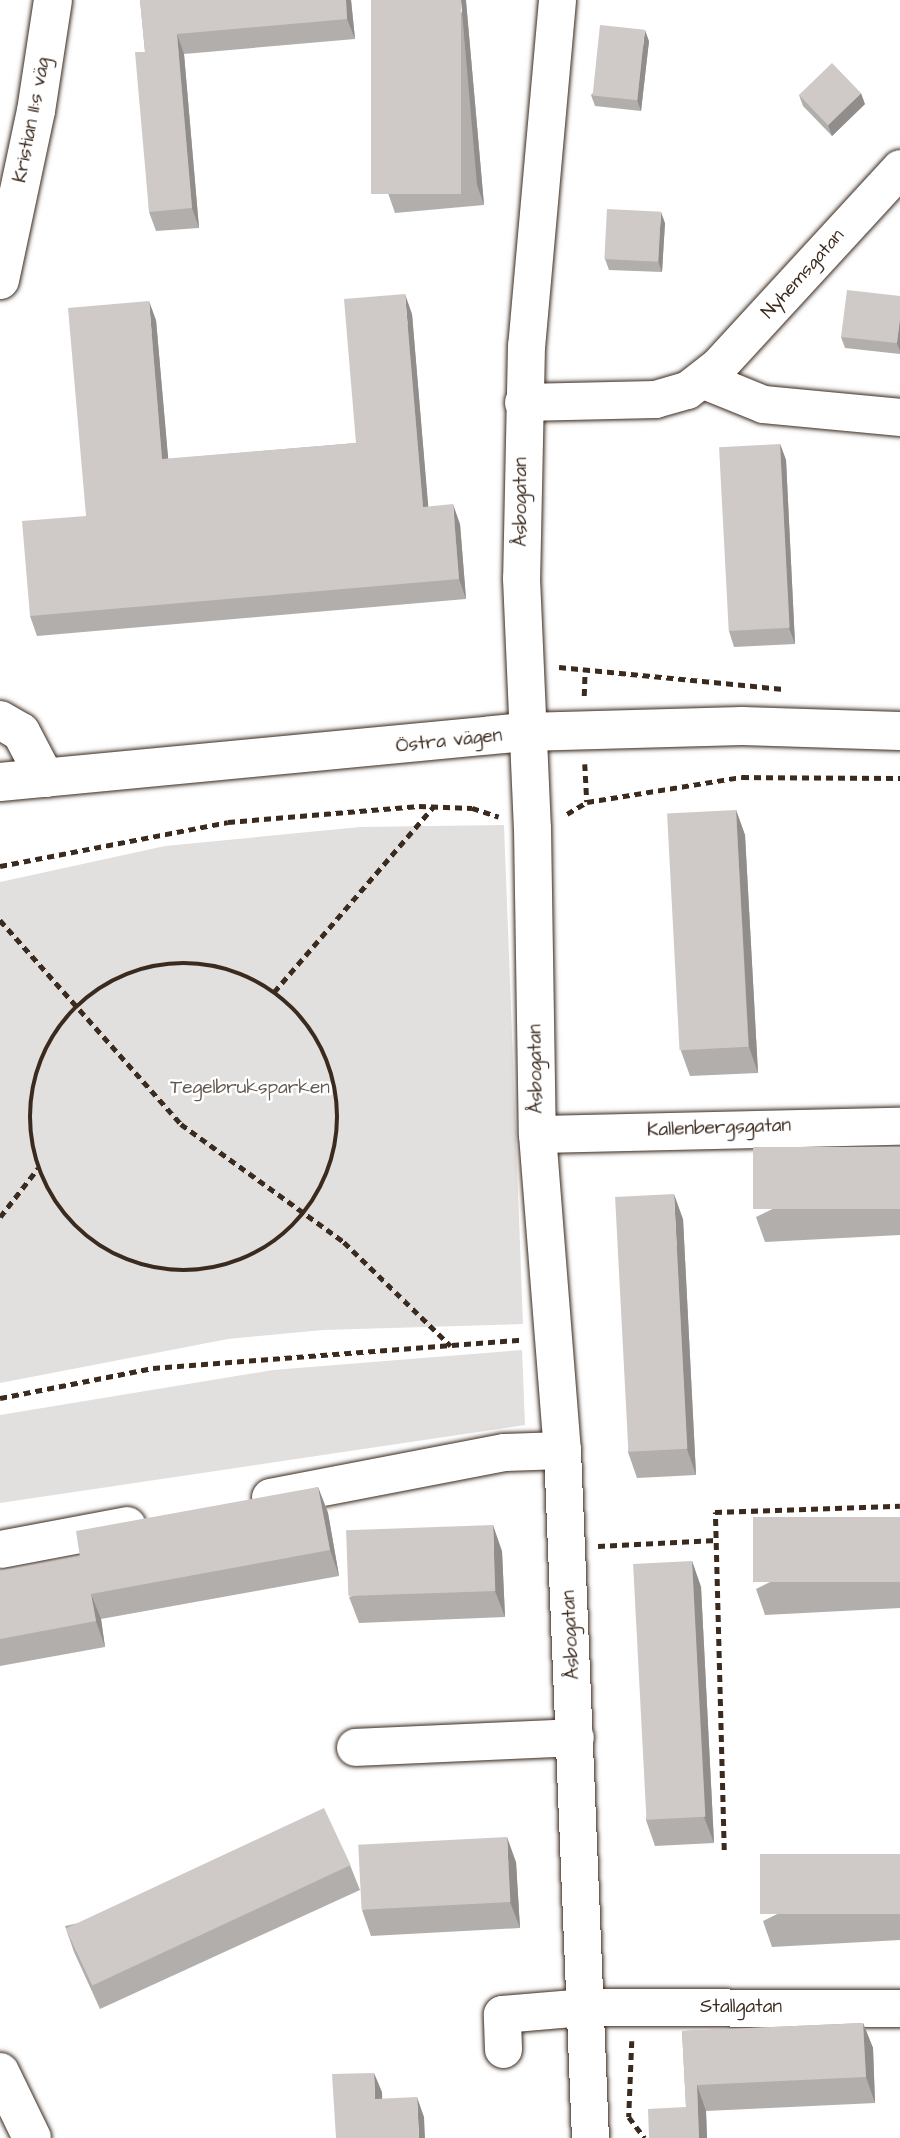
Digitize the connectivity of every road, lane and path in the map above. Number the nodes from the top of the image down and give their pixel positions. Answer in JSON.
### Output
{"nodes":[{"id":1,"x":53,"y":0,"type":"edge"},
{"id":2,"x":556,"y":0,"type":"edge"},
{"id":3,"x":900,"y":168,"type":"edge"},
{"id":4,"x":0,"y":281,"type":"edge"},
{"id":5,"x":704,"y":380,"type":"junction"},
{"id":6,"x":523,"y":401,"type":"junction"},
{"id":7,"x":900,"y":417,"type":"edge"},
{"id":8,"x":526,"y":664,"type":"junction"},
{"id":9,"x":788,"y":689,"type":"dead end"},
{"id":10,"x":0,"y":720,"type":"edge"},
{"id":11,"x":900,"y":731,"type":"edge"},
{"id":12,"x":525,"y":732,"type":"junction"},
{"id":13,"x":45,"y":778,"type":"junction"},
{"id":14,"x":900,"y":778,"type":"edge"},
{"id":15,"x":0,"y":782,"type":"edge"},
{"id":16,"x":434,"y":806,"type":"junction"},
{"id":17,"x":532,"y":828,"type":"junction"},
{"id":18,"x":0,"y":866,"type":"edge"},
{"id":19,"x":0,"y":920,"type":"edge"},
{"id":20,"x":274,"y":992,"type":"junction"},
{"id":21,"x":76,"y":1006,"type":"junction"},
{"id":22,"x":900,"y":1126,"type":"edge"},
{"id":23,"x":537,"y":1134,"type":"junction"},
{"id":24,"x":38,"y":1167,"type":"junction"},
{"id":25,"x":305,"y":1213,"type":"junction"},
{"id":26,"x":0,"y":1217,"type":"edge"},
{"id":27,"x":553,"y":1337,"type":"junction"},
{"id":28,"x":451,"y":1346,"type":"junction"},
{"id":29,"x":0,"y":1398,"type":"edge"},
{"id":30,"x":562,"y":1450,"type":"junction"},
{"id":31,"x":232,"y":1505,"type":"edge"},
{"id":32,"x":900,"y":1506,"type":"edge"},
{"id":33,"x":163,"y":1518,"type":"edge"},
{"id":34,"x":716,"y":1541,"type":"junction"},
{"id":35,"x":567,"y":1548,"type":"junction"},
{"id":36,"x":0,"y":1549,"type":"edge"},
{"id":37,"x":575,"y":1737,"type":"junction"},
{"id":38,"x":355,"y":1747,"type":"dead end"},
{"id":39,"x":724,"y":1850,"type":"dead end"},
{"id":40,"x":583,"y":2007,"type":"junction"},
{"id":41,"x":657,"y":2007,"type":"junction"},
{"id":42,"x":900,"y":2008,"type":"edge"},
{"id":43,"x":503,"y":2049,"type":"dead end"},
{"id":44,"x":0,"y":2072,"type":"edge"},
{"id":45,"x":32,"y":2138,"type":"edge"},
{"id":46,"x":590,"y":2138,"type":"edge"},
{"id":47,"x":645,"y":2138,"type":"edge"}],
"edges":[{"from":1,"to":4,"type":"main road","name":"Kristian II:s väg"},
{"from":2,"to":6,"type":"street","name":"Åsbogatan"},
{"from":3,"to":5,"type":"street","name":"Nyhemsgatan"},
{"from":5,"to":6,"type":"street"},
{"from":5,"to":7,"type":"street"},
{"from":6,"to":8,"type":"street","name":"Åsbogatan"},
{"from":8,"to":9,"type":"path"},
{"from":8,"to":12,"type":"street","name":"Åsbogatan"},
{"from":10,"to":13,"type":"main road"},
{"from":11,"to":12,"type":"main road","name":"Östra vägen"},
{"from":12,"to":13,"type":"main road","name":"Östra vägen"},
{"from":12,"to":17,"type":"street","name":"Åsbogatan"},
{"from":13,"to":15,"type":"main road","name":"Östra vägen"},
{"from":14,"to":17,"type":"path"},
{"from":16,"to":17,"type":"path"},
{"from":16,"to":18,"type":"path"},
{"from":16,"to":20,"type":"path"},
{"from":17,"to":23,"type":"street","name":"Åsbogatan"},
{"from":19,"to":21,"type":"path"},
{"from":20,"to":21,"type":"path"},
{"from":20,"to":25,"type":"path"},
{"from":21,"to":24,"type":"path"},
{"from":21,"to":25,"type":"path"},
{"from":22,"to":23,"type":"street","name":"Kallenbergsgatan"},
{"from":23,"to":27,"type":"street","name":"Åsbogatan"},
{"from":24,"to":25,"type":"path"},
{"from":24,"to":26,"type":"path"},
{"from":25,"to":28,"type":"path"},
{"from":27,"to":28,"type":"path"},
{"from":27,"to":30,"type":"street","name":"Åsbogatan"},
{"from":28,"to":29,"type":"path"},
{"from":30,"to":31,"type":"street"},
{"from":30,"to":35,"type":"street","name":"Åsbogatan"},
{"from":32,"to":34,"type":"path"},
{"from":33,"to":36,"type":"street"},
{"from":34,"to":35,"type":"path"},
{"from":34,"to":39,"type":"path"},
{"from":35,"to":37,"type":"street","name":"Åsbogatan"},
{"from":37,"to":38,"type":"street"},
{"from":37,"to":40,"type":"street","name":"Åsbogatan"},
{"from":40,"to":41,"type":"street","name":"Stallgatan"},
{"from":40,"to":43,"type":"street","name":"Stallgatan"},
{"from":40,"to":46,"type":"street","name":"Åsbogatan"},
{"from":41,"to":42,"type":"street","name":"Stallgatan"},
{"from":41,"to":47,"type":"path"},
{"from":44,"to":45,"type":"main road"}]}
